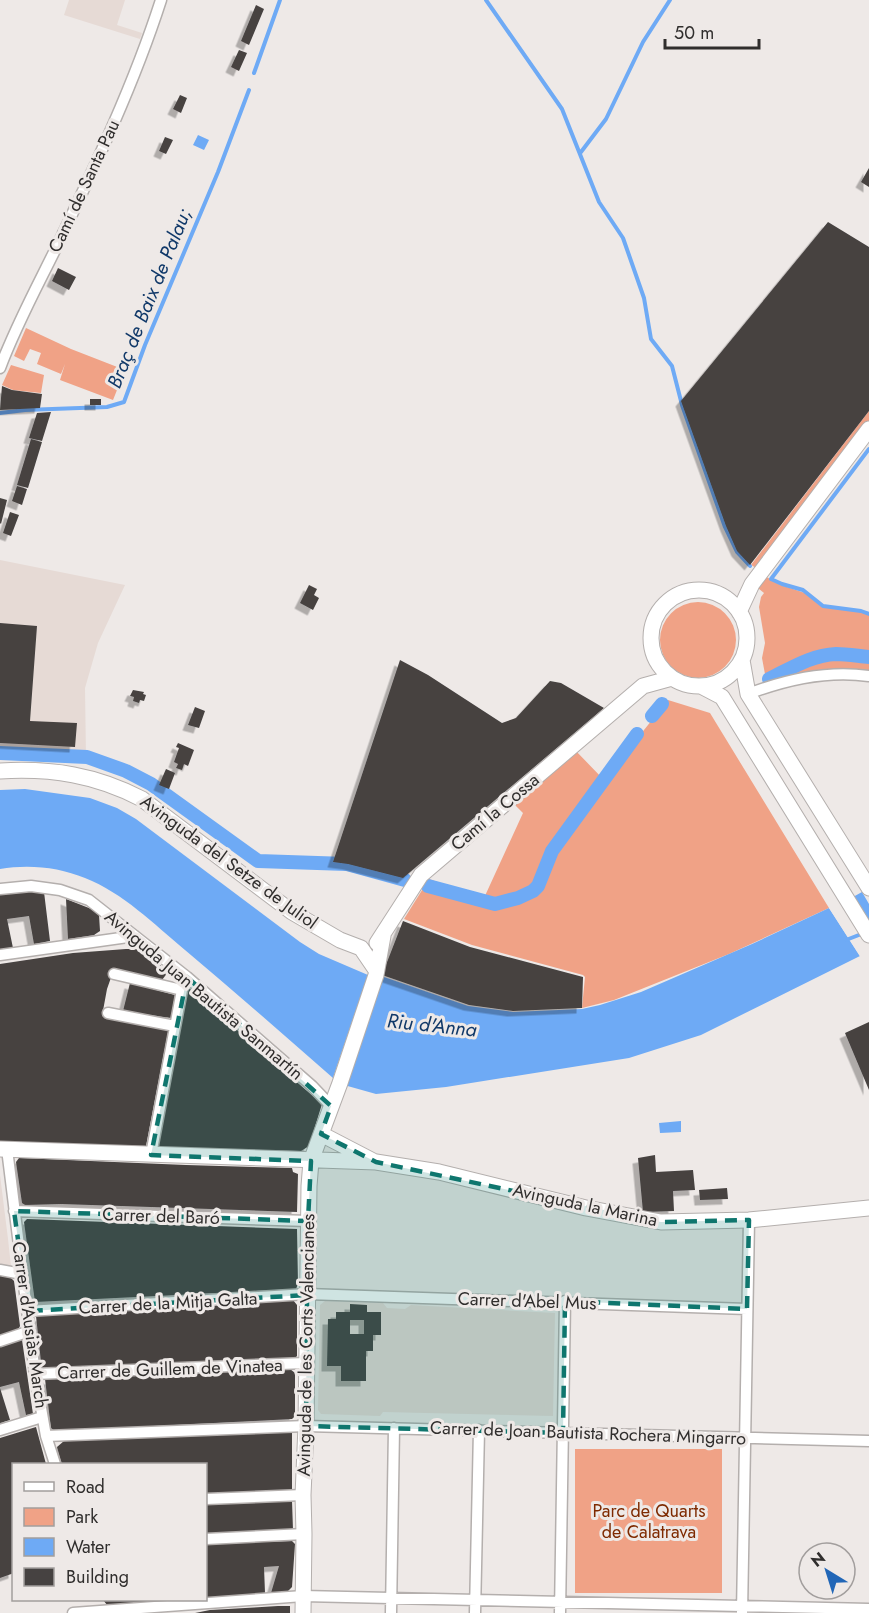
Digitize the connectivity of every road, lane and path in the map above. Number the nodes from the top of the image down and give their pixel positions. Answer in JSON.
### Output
{"nodes":[{"id":1,"x":161,"y":0,"type":"edge"},
{"id":2,"x":0,"y":368,"type":"edge"},
{"id":3,"x":869,"y":429,"type":"edge"},
{"id":4,"x":752,"y":584,"type":"junction"},
{"id":5,"x":721,"y":595,"type":"junction"},
{"id":6,"x":739,"y":612,"type":"junction"},
{"id":7,"x":655,"y":658,"type":"junction"},
{"id":8,"x":742,"y":660,"type":"junction"},
{"id":9,"x":869,"y":676,"type":"edge"},
{"id":10,"x":672,"y":678,"type":"junction"},
{"id":11,"x":644,"y":686,"type":"junction"},
{"id":12,"x":701,"y":686,"type":"junction"},
{"id":13,"x":748,"y":694,"type":"junction"},
{"id":14,"x":0,"y":771,"type":"edge"},
{"id":15,"x":868,"y":887,"type":"edge"},
{"id":16,"x":0,"y":889,"type":"edge"},
{"id":17,"x":869,"y":935,"type":"edge"},
{"id":18,"x":135,"y":936,"type":"junction"},
{"id":19,"x":383,"y":936,"type":"junction"},
{"id":20,"x":361,"y":948,"type":"junction"},
{"id":21,"x":0,"y":955,"type":"edge"},
{"id":22,"x":376,"y":972,"type":"junction"},
{"id":23,"x":114,"y":974,"type":"dead end"},
{"id":24,"x":187,"y":977,"type":"junction"},
{"id":25,"x":182,"y":990,"type":"junction"},
{"id":26,"x":108,"y":1013,"type":"dead end"},
{"id":27,"x":175,"y":1026,"type":"junction"},
{"id":28,"x":331,"y":1106,"type":"junction"},
{"id":29,"x":321,"y":1134,"type":"junction"},
{"id":30,"x":3,"y":1149,"type":"edge"},
{"id":31,"x":151,"y":1155,"type":"junction"},
{"id":32,"x":311,"y":1161,"type":"junction"},
{"id":33,"x":376,"y":1162,"type":"junction"},
{"id":34,"x":869,"y":1208,"type":"edge"},
{"id":35,"x":14,"y":1211,"type":"junction"},
{"id":36,"x":749,"y":1220,"type":"junction"},
{"id":37,"x":308,"y":1221,"type":"junction"},
{"id":38,"x":0,"y":1270,"type":"edge"},
{"id":39,"x":22,"y":1274,"type":"junction"},
{"id":40,"x":308,"y":1294,"type":"junction"},
{"id":41,"x":565,"y":1301,"type":"junction"},
{"id":42,"x":747,"y":1309,"type":"junction"},
{"id":43,"x":28,"y":1311,"type":"junction"},
{"id":44,"x":30,"y":1331,"type":"junction"},
{"id":45,"x":0,"y":1341,"type":"edge"},
{"id":46,"x":306,"y":1363,"type":"junction"},
{"id":47,"x":35,"y":1374,"type":"junction"},
{"id":48,"x":42,"y":1417,"type":"junction"},
{"id":49,"x":306,"y":1426,"type":"junction"},
{"id":50,"x":394,"y":1428,"type":"junction"},
{"id":51,"x":0,"y":1430,"type":"edge"},
{"id":52,"x":479,"y":1430,"type":"junction"},
{"id":53,"x":563,"y":1433,"type":"junction"},
{"id":54,"x":46,"y":1436,"type":"junction"},
{"id":55,"x":745,"y":1438,"type":"junction"},
{"id":56,"x":869,"y":1441,"type":"edge"},
{"id":57,"x":55,"y":1463,"type":"edge"},
{"id":58,"x":303,"y":1496,"type":"junction"},
{"id":59,"x":207,"y":1499,"type":"edge"},
{"id":60,"x":304,"y":1534,"type":"junction"},
{"id":61,"x":207,"y":1539,"type":"edge"},
{"id":62,"x":303,"y":1596,"type":"junction"},
{"id":63,"x":391,"y":1598,"type":"junction"},
{"id":64,"x":475,"y":1600,"type":"junction"},
{"id":65,"x":560,"y":1607,"type":"edge"},
{"id":66,"x":742,"y":1609,"type":"edge"},
{"id":67,"x":869,"y":1609,"type":"edge"},
{"id":68,"x":100,"y":1612,"type":"edge"},
{"id":69,"x":73,"y":1613,"type":"edge"},
{"id":70,"x":303,"y":1613,"type":"edge"},
{"id":71,"x":391,"y":1613,"type":"edge"},
{"id":72,"x":475,"y":1613,"type":"edge"}],
"edges":[{"from":1,"to":2,"type":"street","name":"Camí de Santa Pau"},
{"from":3,"to":4,"type":"street"},
{"from":4,"to":5,"type":"street"},
{"from":4,"to":6,"type":"street"},
{"from":5,"to":6,"type":"street"},
{"from":5,"to":7,"type":"street"},
{"from":6,"to":8,"type":"street"},
{"from":7,"to":10,"type":"street"},
{"from":7,"to":11,"type":"street","name":"Camí la Cossa"},
{"from":8,"to":12,"type":"street"},
{"from":8,"to":13,"type":"street"},
{"from":9,"to":13,"type":"street"},
{"from":10,"to":11,"type":"street","name":"Camí la Cossa"},
{"from":10,"to":12,"type":"street"},
{"from":11,"to":19,"type":"street","name":"Camí la Cossa"},
{"from":12,"to":17,"type":"street"},
{"from":13,"to":15,"type":"street"},
{"from":14,"to":20,"type":"street","name":"Avinguda del Setze de Juliol"},
{"from":16,"to":18,"type":"street","name":"Avinguda Juan Bautista Sanmartín"},
{"from":18,"to":21,"type":"street"},
{"from":18,"to":24,"type":"street","name":"Avinguda Juan Bautista Sanmartín"},
{"from":19,"to":20,"type":"street","name":"Camí la Cossa"},
{"from":19,"to":22,"type":"street"},
{"from":20,"to":22,"type":"street"},
{"from":22,"to":28,"type":"street","name":"Avinguda de les Corts Valencianes"},
{"from":23,"to":25,"type":"street"},
{"from":24,"to":25,"type":"street"},
{"from":24,"to":28,"type":"street","name":"Avinguda Juan Bautista Sanmartín"},
{"from":25,"to":27,"type":"street"},
{"from":26,"to":27,"type":"street"},
{"from":27,"to":31,"type":"street"},
{"from":28,"to":29,"type":"street","name":"Avinguda de les Corts Valencianes"},
{"from":29,"to":32,"type":"street","name":"Avinguda de les Corts Valencianes"},
{"from":29,"to":33,"type":"street"},
{"from":30,"to":31,"type":"street"},
{"from":30,"to":35,"type":"street","name":"Carrer d'Ausiàs March"},
{"from":31,"to":32,"type":"street"},
{"from":32,"to":33,"type":"street"},
{"from":32,"to":37,"type":"street","name":"Avinguda de les Corts Valencianes"},
{"from":33,"to":36,"type":"street","name":"Avinguda la Marina"},
{"from":34,"to":36,"type":"street","name":"Avinguda la Marina"},
{"from":35,"to":37,"type":"street","name":"Carrer del Baró"},
{"from":35,"to":39,"type":"street","name":"Carrer d'Ausiàs March"},
{"from":36,"to":42,"type":"street"},
{"from":37,"to":40,"type":"street","name":"Avinguda de les Corts Valencianes"},
{"from":38,"to":39,"type":"street"},
{"from":39,"to":43,"type":"street","name":"Carrer d'Ausiàs March"},
{"from":40,"to":41,"type":"street","name":"Carrer d'Abel Mus"},
{"from":40,"to":43,"type":"street","name":"Carrer de la Mitja Galta"},
{"from":40,"to":46,"type":"street","name":"Avinguda de les Corts Valencianes"},
{"from":41,"to":42,"type":"street","name":"Carrer d'Abel Mus"},
{"from":41,"to":53,"type":"street"},
{"from":42,"to":55,"type":"street"},
{"from":43,"to":44,"type":"street","name":"Carrer d'Ausiàs March"},
{"from":44,"to":45,"type":"street"},
{"from":44,"to":47,"type":"street","name":"Carrer d'Ausiàs March"},
{"from":46,"to":47,"type":"street","name":"Carrer de Guillem de Vinatea"},
{"from":46,"to":49,"type":"street","name":"Avinguda de les Corts Valencianes"},
{"from":47,"to":48,"type":"street","name":"Carrer d'Ausiàs March"},
{"from":48,"to":51,"type":"street"},
{"from":48,"to":54,"type":"street","name":"Carrer d'Ausiàs March"},
{"from":49,"to":50,"type":"street","name":"Carrer de Joan Bautista Rochera Mingarro"},
{"from":49,"to":54,"type":"street","name":"Carrer de Joan Bautista Rochera Mingarro"},
{"from":49,"to":58,"type":"street","name":"Avinguda de les Corts Valencianes"},
{"from":50,"to":52,"type":"street","name":"Carrer de Joan Bautista Rochera Mingarro"},
{"from":50,"to":63,"type":"street"},
{"from":52,"to":53,"type":"street","name":"Carrer de Joan Bautista Rochera Mingarro"},
{"from":52,"to":64,"type":"street"},
{"from":53,"to":55,"type":"street","name":"Carrer de Joan Bautista Rochera Mingarro"},
{"from":53,"to":65,"type":"street"},
{"from":54,"to":57,"type":"street","name":"Carrer d'Ausiàs March"},
{"from":55,"to":56,"type":"street","name":"Carrer de Joan Bautista Rochera Mingarro"},
{"from":55,"to":66,"type":"street"},
{"from":58,"to":59,"type":"street"},
{"from":58,"to":60,"type":"street","name":"Avinguda de les Corts Valencianes"},
{"from":60,"to":61,"type":"street"},
{"from":60,"to":62,"type":"street","name":"Avinguda de les Corts Valencianes"},
{"from":62,"to":63,"type":"street"},
{"from":62,"to":68,"type":"street"},
{"from":62,"to":70,"type":"street","name":"Avinguda de les Corts Valencianes"},
{"from":63,"to":64,"type":"street"},
{"from":63,"to":71,"type":"street"},
{"from":64,"to":65,"type":"street"},
{"from":64,"to":72,"type":"street"},
{"from":65,"to":66,"type":"street"},
{"from":66,"to":67,"type":"street"},
{"from":68,"to":69,"type":"street"}]}
